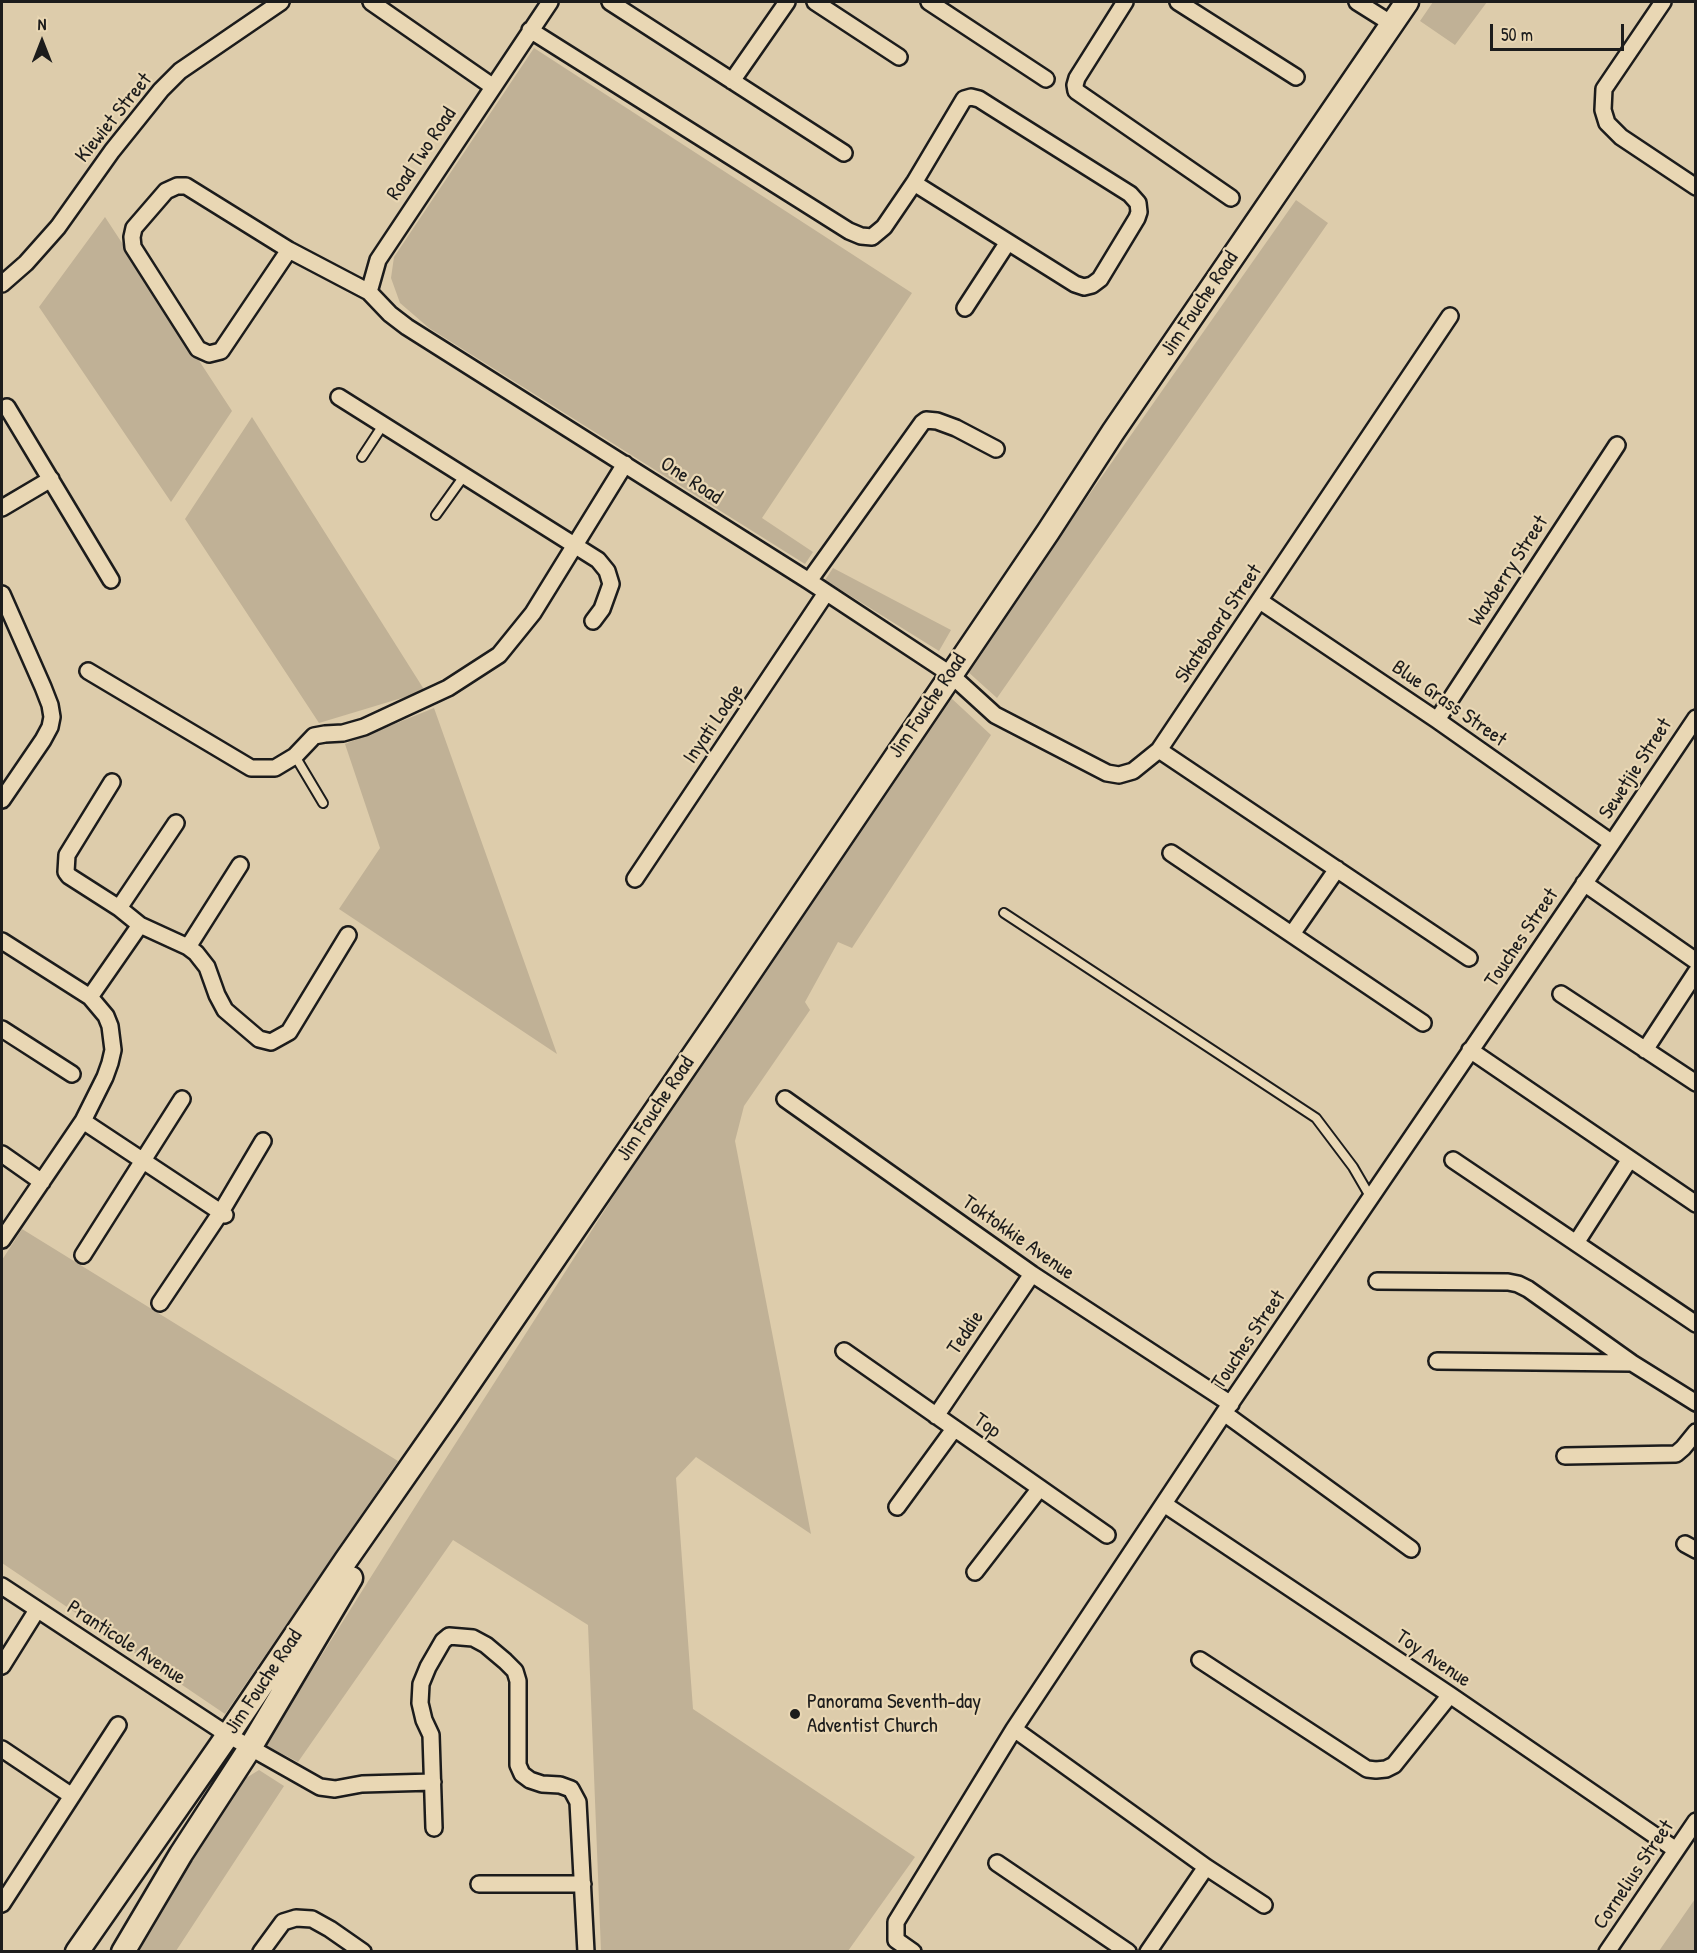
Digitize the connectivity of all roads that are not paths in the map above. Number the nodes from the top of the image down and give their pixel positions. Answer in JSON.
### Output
{"nodes":[{"id":1,"x":281,"y":2,"type":"edge"},
{"id":2,"x":370,"y":2,"type":"edge"},
{"id":3,"x":550,"y":2,"type":"edge"},
{"id":4,"x":610,"y":2,"type":"edge"},
{"id":5,"x":787,"y":2,"type":"edge"},
{"id":6,"x":815,"y":2,"type":"edge"},
{"id":7,"x":929,"y":2,"type":"edge"},
{"id":8,"x":1125,"y":2,"type":"edge"},
{"id":9,"x":1178,"y":2,"type":"edge"},
{"id":10,"x":1356,"y":2,"type":"edge"},
{"id":11,"x":1407,"y":2,"type":"edge"},
{"id":12,"x":1663,"y":2,"type":"edge"},
{"id":13,"x":1392,"y":24,"type":"junction"},
{"id":14,"x":530,"y":30,"type":"junction"},
{"id":15,"x":899,"y":57,"type":"dead end"},
{"id":16,"x":1296,"y":77,"type":"dead end"},
{"id":17,"x":1046,"y":79,"type":"dead end"},
{"id":18,"x":732,"y":81,"type":"junction"},
{"id":19,"x":492,"y":86,"type":"junction"},
{"id":20,"x":844,"y":153,"type":"dead end"},
{"id":21,"x":914,"y":183,"type":"junction"},
{"id":22,"x":1695,"y":187,"type":"edge"},
{"id":23,"x":1231,"y":198,"type":"dead end"},
{"id":24,"x":1008,"y":242,"type":"junction"},
{"id":25,"x":289,"y":250,"type":"junction"},
{"id":26,"x":2,"y":284,"type":"edge"},
{"id":27,"x":369,"y":292,"type":"junction"},
{"id":28,"x":965,"y":308,"type":"dead end"},
{"id":29,"x":1450,"y":316,"type":"dead end"},
{"id":30,"x":339,"y":397,"type":"dead end"},
{"id":31,"x":8,"y":407,"type":"dead end"},
{"id":32,"x":383,"y":425,"type":"junction"},
{"id":33,"x":1617,"y":445,"type":"dead end"},
{"id":34,"x":996,"y":449,"type":"dead end"},
{"id":35,"x":362,"y":458,"type":"dead end"},
{"id":36,"x":625,"y":464,"type":"junction"},
{"id":37,"x":464,"y":476,"type":"junction"},
{"id":38,"x":51,"y":479,"type":"junction"},
{"id":39,"x":2,"y":508,"type":"edge"},
{"id":40,"x":435,"y":515,"type":"dead end"},
{"id":41,"x":574,"y":547,"type":"junction"},
{"id":42,"x":111,"y":580,"type":"dead end"},
{"id":43,"x":809,"y":581,"type":"junction"},
{"id":44,"x":826,"y":593,"type":"junction"},
{"id":45,"x":2,"y":594,"type":"edge"},
{"id":46,"x":1260,"y":601,"type":"junction"},
{"id":47,"x":593,"y":621,"type":"dead end"},
{"id":48,"x":88,"y":671,"type":"dead end"},
{"id":49,"x":950,"y":674,"type":"junction"},
{"id":50,"x":1695,"y":718,"type":"edge"},
{"id":51,"x":1437,"y":720,"type":"junction"},
{"id":52,"x":1159,"y":750,"type":"junction"},
{"id":53,"x":295,"y":756,"type":"junction"},
{"id":54,"x":112,"y":782,"type":"dead end"},
{"id":55,"x":2,"y":800,"type":"edge"},
{"id":56,"x":324,"y":803,"type":"dead end"},
{"id":57,"x":176,"y":823,"type":"dead end"},
{"id":58,"x":1612,"y":843,"type":"junction"},
{"id":59,"x":1171,"y":853,"type":"dead end"},
{"id":60,"x":240,"y":865,"type":"dead end"},
{"id":61,"x":1336,"y":869,"type":"junction"},
{"id":62,"x":635,"y":879,"type":"dead end"},
{"id":63,"x":1584,"y":883,"type":"junction"},
{"id":64,"x":119,"y":908,"type":"junction"},
{"id":65,"x":1004,"y":913,"type":"dead end"},
{"id":66,"x":140,"y":925,"type":"junction"},
{"id":67,"x":1292,"y":934,"type":"junction"},
{"id":68,"x":348,"y":935,"type":"dead end"},
{"id":69,"x":2,"y":941,"type":"edge"},
{"id":70,"x":188,"y":947,"type":"junction"},
{"id":71,"x":1469,"y":958,"type":"dead end"},
{"id":72,"x":1695,"y":961,"type":"edge"},
{"id":73,"x":1695,"y":972,"type":"edge"},
{"id":74,"x":1561,"y":994,"type":"dead end"},
{"id":75,"x":90,"y":997,"type":"junction"},
{"id":76,"x":1423,"y":1023,"type":"dead end"},
{"id":77,"x":4,"y":1036,"type":"edge"},
{"id":78,"x":1470,"y":1050,"type":"junction"},
{"id":79,"x":1645,"y":1050,"type":"junction"},
{"id":80,"x":72,"y":1074,"type":"dead end"},
{"id":81,"x":1695,"y":1083,"type":"edge"},
{"id":82,"x":182,"y":1099,"type":"dead end"},
{"id":83,"x":786,"y":1099,"type":"dead end"},
{"id":84,"x":83,"y":1121,"type":"junction"},
{"id":85,"x":263,"y":1141,"type":"dead end"},
{"id":86,"x":2,"y":1154,"type":"edge"},
{"id":87,"x":1630,"y":1159,"type":"junction"},
{"id":88,"x":142,"y":1160,"type":"junction"},
{"id":89,"x":1453,"y":1160,"type":"dead end"},
{"id":90,"x":42,"y":1182,"type":"junction"},
{"id":91,"x":1371,"y":1198,"type":"junction"},
{"id":92,"x":1695,"y":1204,"type":"edge"},
{"id":93,"x":223,"y":1213,"type":"junction"},
{"id":94,"x":2,"y":1240,"type":"edge"},
{"id":95,"x":1576,"y":1243,"type":"junction"},
{"id":96,"x":83,"y":1255,"type":"dead end"},
{"id":97,"x":1032,"y":1274,"type":"junction"},
{"id":98,"x":1377,"y":1281,"type":"dead end"},
{"id":99,"x":160,"y":1303,"type":"dead end"},
{"id":100,"x":1695,"y":1324,"type":"edge"},
{"id":101,"x":844,"y":1351,"type":"dead end"},
{"id":102,"x":1437,"y":1361,"type":"dead end"},
{"id":103,"x":1632,"y":1363,"type":"junction"},
{"id":104,"x":1695,"y":1403,"type":"edge"},
{"id":105,"x":1228,"y":1408,"type":"junction"},
{"id":106,"x":450,"y":1412,"type":"junction"},
{"id":107,"x":936,"y":1416,"type":"junction"},
{"id":108,"x":954,"y":1429,"type":"junction"},
{"id":109,"x":1695,"y":1432,"type":"edge"},
{"id":110,"x":1565,"y":1456,"type":"dead end"},
{"id":111,"x":1040,"y":1488,"type":"junction"},
{"id":112,"x":1164,"y":1504,"type":"junction"},
{"id":113,"x":897,"y":1507,"type":"dead end"},
{"id":114,"x":1107,"y":1535,"type":"dead end"},
{"id":115,"x":1411,"y":1549,"type":"dead end"},
{"id":116,"x":975,"y":1572,"type":"dead end"},
{"id":117,"x":2,"y":1586,"type":"edge"},
{"id":118,"x":37,"y":1610,"type":"junction"},
{"id":119,"x":1200,"y":1660,"type":"dead end"},
{"id":120,"x":2,"y":1666,"type":"edge"},
{"id":121,"x":1450,"y":1695,"type":"junction"},
{"id":122,"x":118,"y":1725,"type":"dead end"},
{"id":123,"x":1014,"y":1729,"type":"junction"},
{"id":124,"x":228,"y":1736,"type":"junction"},
{"id":125,"x":250,"y":1748,"type":"junction"},
{"id":126,"x":2,"y":1749,"type":"edge"},
{"id":127,"x":433,"y":1782,"type":"junction"},
{"id":128,"x":72,"y":1796,"type":"junction"},
{"id":129,"x":1695,"y":1821,"type":"edge"},
{"id":130,"x":434,"y":1828,"type":"dead end"},
{"id":131,"x":1676,"y":1850,"type":"junction"},
{"id":132,"x":997,"y":1863,"type":"dead end"},
{"id":133,"x":1206,"y":1867,"type":"junction"},
{"id":134,"x":479,"y":1884,"type":"dead end"},
{"id":135,"x":583,"y":1884,"type":"junction"},
{"id":136,"x":3,"y":1898,"type":"edge"},
{"id":137,"x":1264,"y":1905,"type":"dead end"},
{"id":138,"x":76,"y":1952,"type":"edge"},
{"id":139,"x":123,"y":1952,"type":"edge"},
{"id":140,"x":261,"y":1952,"type":"edge"},
{"id":141,"x":363,"y":1952,"type":"edge"},
{"id":142,"x":586,"y":1952,"type":"edge"},
{"id":143,"x":913,"y":1952,"type":"edge"},
{"id":144,"x":1128,"y":1952,"type":"edge"},
{"id":145,"x":1148,"y":1952,"type":"edge"},
{"id":146,"x":1607,"y":1952,"type":"edge"}],
"edges":[{"from":1,"to":26,"type":"street","name":"Kiewiet Street"},
{"from":2,"to":19,"type":"street"},
{"from":3,"to":14,"type":"street","name":"Road Two Road"},
{"from":4,"to":18,"type":"street"},
{"from":5,"to":18,"type":"street"},
{"from":6,"to":15,"type":"street"},
{"from":7,"to":17,"type":"street"},
{"from":8,"to":23,"type":"street"},
{"from":9,"to":16,"type":"street"},
{"from":10,"to":13,"type":"street"},
{"from":11,"to":13,"type":"street","name":"Jim Fouche Road"},
{"from":12,"to":22,"type":"street"},
{"from":13,"to":49,"type":"street","name":"Jim Fouche Road"},
{"from":14,"to":19,"type":"street","name":"Road Two Road"},
{"from":14,"to":21,"type":"street"},
{"from":18,"to":20,"type":"street"},
{"from":19,"to":27,"type":"street","name":"Road Two Road"},
{"from":21,"to":24,"type":"street"},
{"from":21,"to":24,"type":"street"},
{"from":24,"to":28,"type":"street"},
{"from":25,"to":25,"type":"street"},
{"from":25,"to":27,"type":"street"},
{"from":27,"to":36,"type":"street","name":"One Road"},
{"from":29,"to":46,"type":"street","name":"Skateboard Street"},
{"from":30,"to":32,"type":"street"},
{"from":31,"to":38,"type":"street"},
{"from":32,"to":35,"type":"lane"},
{"from":32,"to":37,"type":"street"},
{"from":33,"to":51,"type":"street","name":"Waxberry Street"},
{"from":34,"to":43,"type":"street"},
{"from":36,"to":41,"type":"street"},
{"from":36,"to":43,"type":"street","name":"One Road"},
{"from":37,"to":40,"type":"lane"},
{"from":37,"to":41,"type":"street"},
{"from":38,"to":39,"type":"street"},
{"from":38,"to":42,"type":"street"},
{"from":41,"to":47,"type":"street"},
{"from":41,"to":53,"type":"street"},
{"from":43,"to":44,"type":"street","name":"One Road"},
{"from":44,"to":49,"type":"street","name":"One Road"},
{"from":44,"to":62,"type":"street","name":"Inyati Lodge"},
{"from":45,"to":55,"type":"street"},
{"from":46,"to":51,"type":"street","name":"Blue Grass Street"},
{"from":46,"to":52,"type":"street","name":"Skateboard Street"},
{"from":48,"to":53,"type":"street"},
{"from":49,"to":52,"type":"street","name":"Skateboard Street"},
{"from":49,"to":106,"type":"street","name":"Jim Fouche Road"},
{"from":50,"to":58,"type":"street","name":"Sewetjie Street"},
{"from":51,"to":58,"type":"street","name":"Blue Grass Street"},
{"from":52,"to":61,"type":"street"},
{"from":53,"to":56,"type":"lane"},
{"from":54,"to":64,"type":"street"},
{"from":57,"to":64,"type":"street"},
{"from":58,"to":63,"type":"street","name":"Touches Street"},
{"from":59,"to":67,"type":"street"},
{"from":60,"to":70,"type":"street"},
{"from":61,"to":67,"type":"street"},
{"from":61,"to":71,"type":"street"},
{"from":63,"to":72,"type":"street"},
{"from":63,"to":78,"type":"street","name":"Touches Street"},
{"from":64,"to":66,"type":"street"},
{"from":65,"to":91,"type":"lane"},
{"from":66,"to":70,"type":"street"},
{"from":66,"to":75,"type":"street"},
{"from":67,"to":76,"type":"street"},
{"from":68,"to":70,"type":"street"},
{"from":69,"to":75,"type":"street"},
{"from":73,"to":79,"type":"street"},
{"from":74,"to":79,"type":"street"},
{"from":75,"to":84,"type":"street"},
{"from":77,"to":80,"type":"street"},
{"from":78,"to":87,"type":"street"},
{"from":78,"to":91,"type":"street","name":"Touches Street"},
{"from":79,"to":81,"type":"street"},
{"from":82,"to":88,"type":"street"},
{"from":83,"to":97,"type":"street","name":"Toktokkie Avenue"},
{"from":84,"to":88,"type":"street"},
{"from":84,"to":90,"type":"street"},
{"from":85,"to":93,"type":"street"},
{"from":86,"to":90,"type":"street"},
{"from":87,"to":92,"type":"street"},
{"from":87,"to":95,"type":"street"},
{"from":88,"to":93,"type":"street"},
{"from":88,"to":96,"type":"street"},
{"from":89,"to":95,"type":"street"},
{"from":90,"to":94,"type":"street"},
{"from":91,"to":105,"type":"street","name":"Touches Street"},
{"from":93,"to":99,"type":"street"},
{"from":95,"to":100,"type":"street"},
{"from":97,"to":105,"type":"street","name":"Toktokkie Avenue"},
{"from":97,"to":107,"type":"street","name":"Teddie"},
{"from":98,"to":103,"type":"street"},
{"from":101,"to":107,"type":"street","name":"Top"},
{"from":102,"to":103,"type":"street"},
{"from":103,"to":104,"type":"street"},
{"from":105,"to":112,"type":"street","name":"Touches Street"},
{"from":105,"to":115,"type":"street","name":"Toktokkie Avenue"},
{"from":106,"to":124,"type":"street","name":"Jim Fouche Road"},
{"from":106,"to":125,"type":"street","name":"Jim Fouche Road"},
{"from":107,"to":108,"type":"street","name":"Top"},
{"from":108,"to":111,"type":"street","name":"Top"},
{"from":108,"to":113,"type":"street"},
{"from":109,"to":110,"type":"street"},
{"from":111,"to":114,"type":"street","name":"Top"},
{"from":111,"to":116,"type":"street"},
{"from":112,"to":121,"type":"street","name":"Toy Avenue"},
{"from":112,"to":123,"type":"street","name":"Touches Street"},
{"from":117,"to":118,"type":"street","name":"Pranticole Avenue"},
{"from":118,"to":120,"type":"street"},
{"from":118,"to":124,"type":"street","name":"Pranticole Avenue"},
{"from":119,"to":121,"type":"street"},
{"from":121,"to":131,"type":"street","name":"Toy Avenue"},
{"from":122,"to":128,"type":"street"},
{"from":123,"to":133,"type":"street"},
{"from":123,"to":143,"type":"street","name":"Touches Street"},
{"from":124,"to":125,"type":"street","name":"Pranticole Avenue"},
{"from":124,"to":138,"type":"street","name":"Jim Fouche Road"},
{"from":125,"to":127,"type":"street","name":"Pranticole Avenue"},
{"from":125,"to":139,"type":"street","name":"Jim Fouche Road"},
{"from":126,"to":128,"type":"street"},
{"from":127,"to":130,"type":"street"},
{"from":127,"to":135,"type":"street"},
{"from":128,"to":136,"type":"street"},
{"from":129,"to":131,"type":"street","name":"Cornelius Street"},
{"from":131,"to":146,"type":"street","name":"Cornelius Street"},
{"from":132,"to":144,"type":"street"},
{"from":133,"to":137,"type":"street"},
{"from":133,"to":145,"type":"street"},
{"from":134,"to":135,"type":"street"},
{"from":135,"to":142,"type":"street"},
{"from":140,"to":141,"type":"street"}]}
